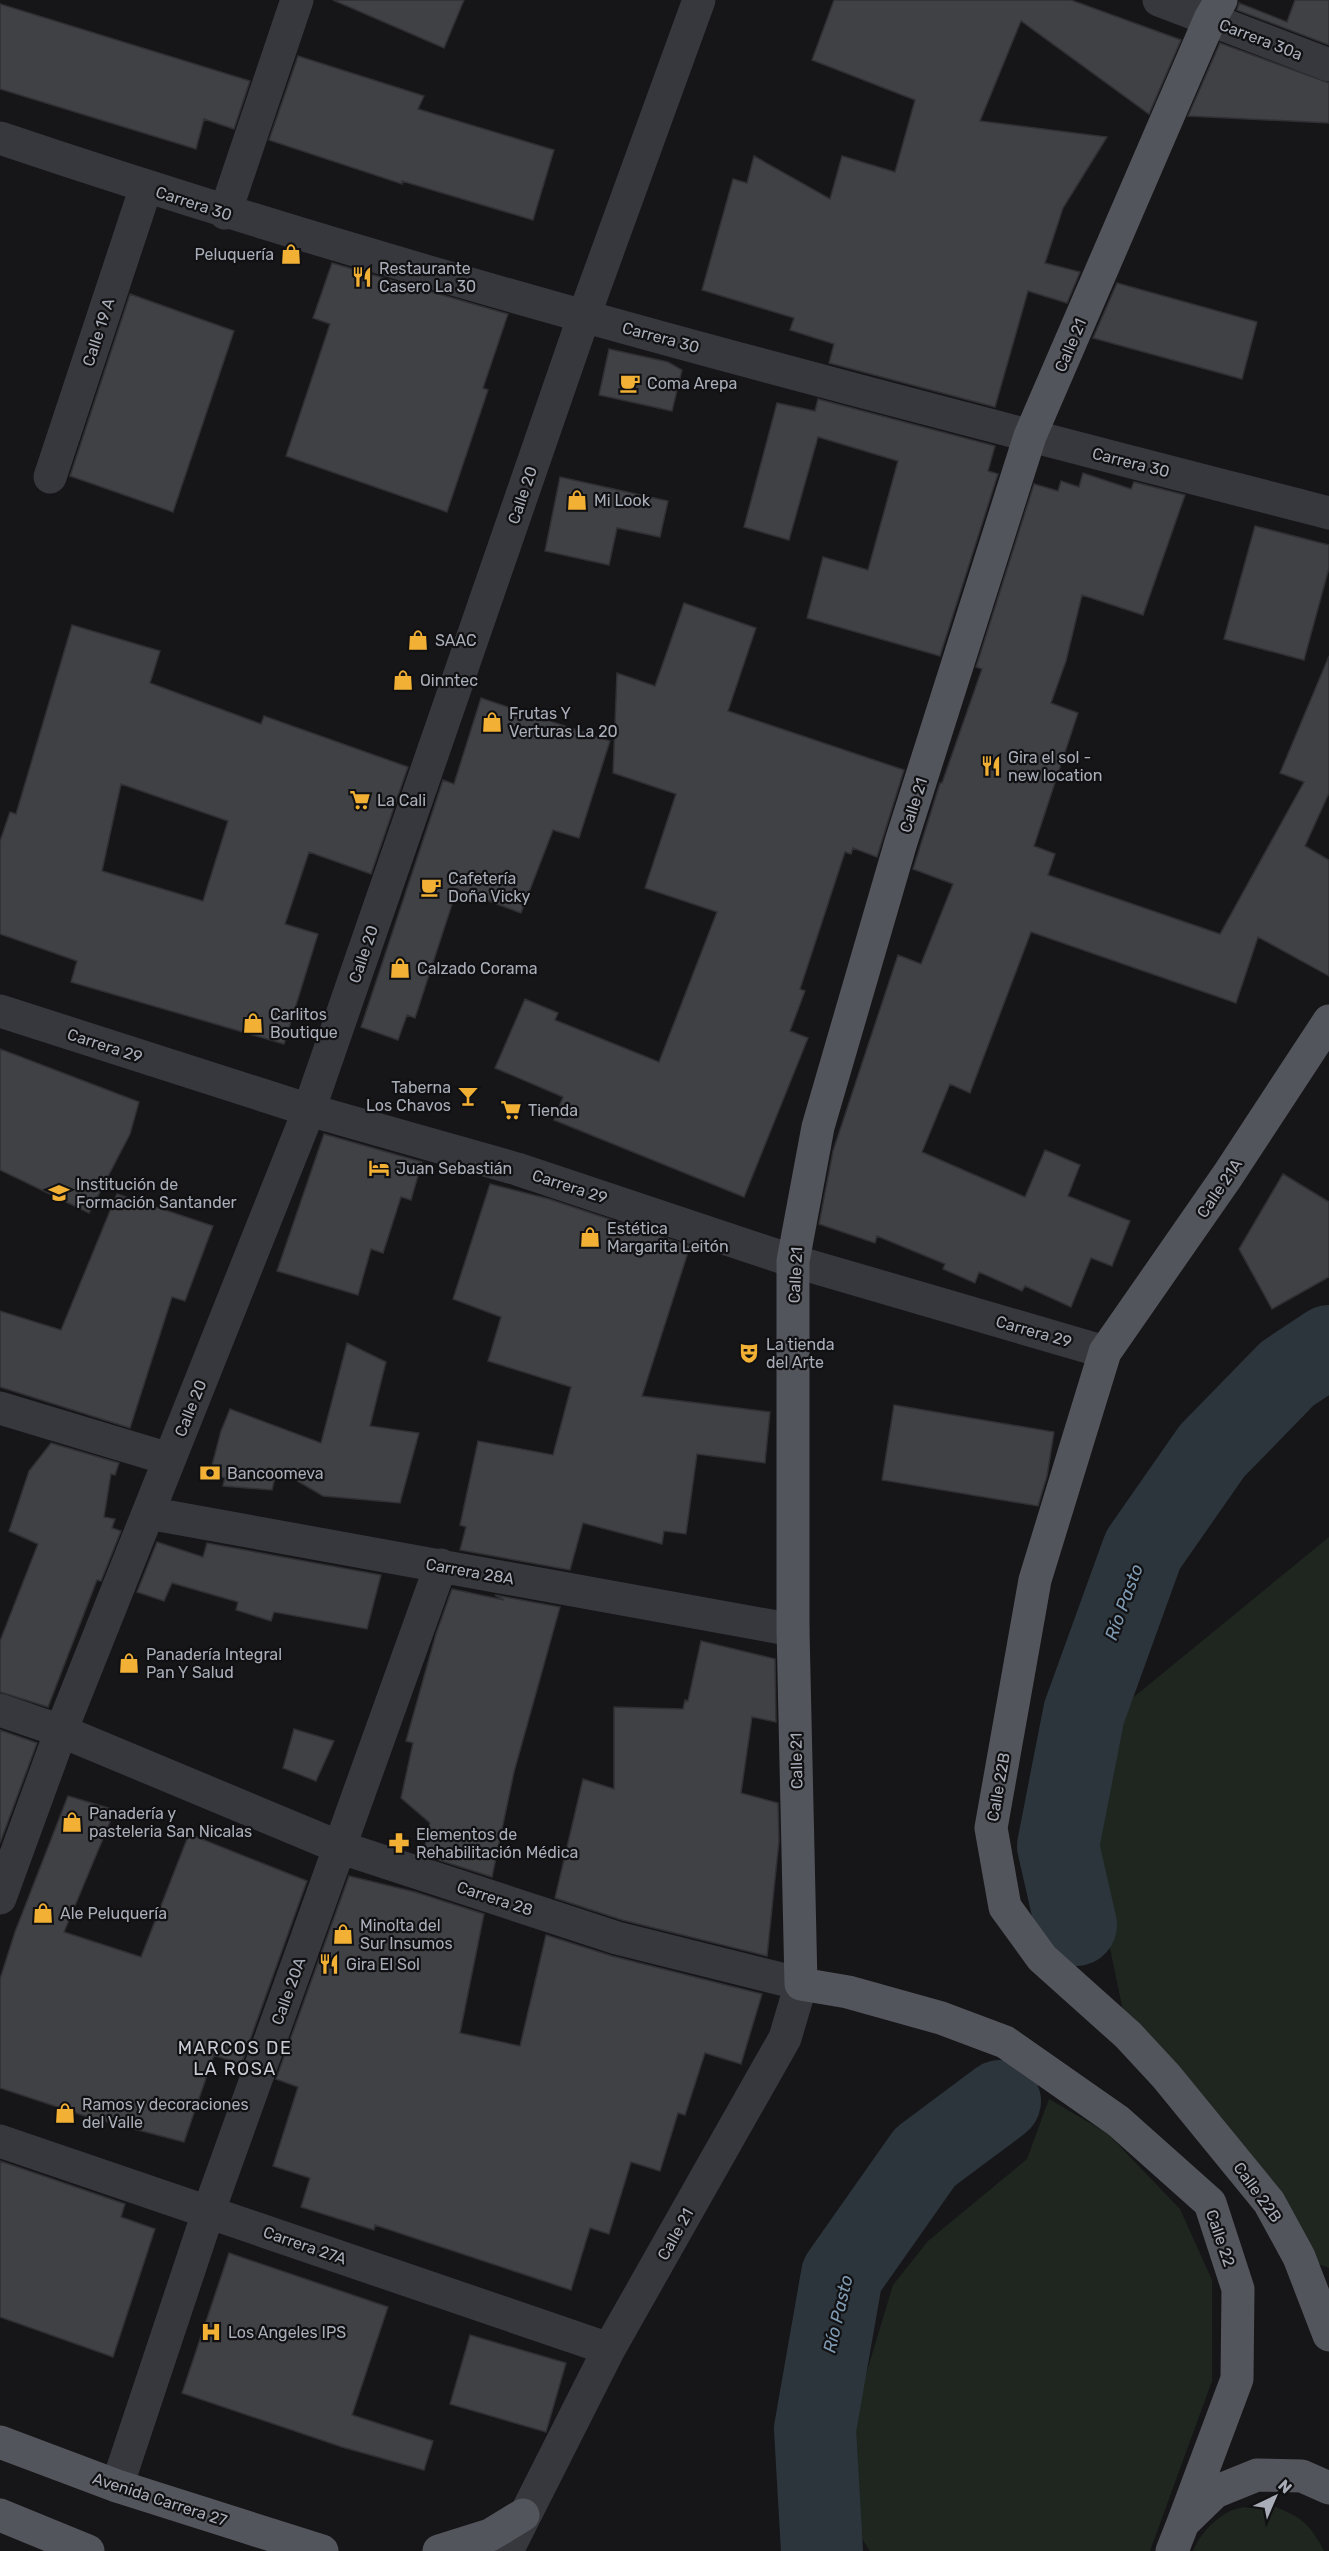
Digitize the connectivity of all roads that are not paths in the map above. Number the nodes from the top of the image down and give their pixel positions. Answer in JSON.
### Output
{"nodes":[{"id":1,"x":297,"y":0,"type":"edge"},
{"id":2,"x":699,"y":0,"type":"edge"},
{"id":3,"x":1159,"y":0,"type":"edge"},
{"id":4,"x":1216,"y":10,"type":"edge"},
{"id":5,"x":1329,"y":65,"type":"edge"},
{"id":6,"x":0,"y":138,"type":"edge"},
{"id":7,"x":146,"y":187,"type":"junction"},
{"id":8,"x":225,"y":213,"type":"junction"},
{"id":9,"x":584,"y":316,"type":"junction"},
{"id":10,"x":1030,"y":436,"type":"junction"},
{"id":11,"x":50,"y":477,"type":"dead end"},
{"id":12,"x":1329,"y":513,"type":"edge"},
{"id":13,"x":0,"y":1011,"type":"edge"},
{"id":14,"x":1329,"y":1021,"type":"edge"},
{"id":15,"x":309,"y":1110,"type":"junction"},
{"id":16,"x":793,"y":1261,"type":"junction"},
{"id":17,"x":1105,"y":1352,"type":"junction"},
{"id":18,"x":0,"y":1408,"type":"edge"},
{"id":19,"x":169,"y":1459,"type":"junction"},
{"id":20,"x":148,"y":1513,"type":"junction"},
{"id":21,"x":441,"y":1565,"type":"junction"},
{"id":22,"x":793,"y":1630,"type":"junction"},
{"id":23,"x":0,"y":1710,"type":"edge"},
{"id":24,"x":61,"y":1731,"type":"junction"},
{"id":25,"x":339,"y":1847,"type":"junction"},
{"id":26,"x":0,"y":1898,"type":"edge"},
{"id":27,"x":801,"y":1984,"type":"junction"},
{"id":28,"x":1005,"y":2042,"type":"joint"},
{"id":29,"x":0,"y":2141,"type":"edge"},
{"id":30,"x":208,"y":2213,"type":"junction"},
{"id":31,"x":1329,"y":2335,"type":"edge"},
{"id":32,"x":609,"y":2349,"type":"junction"},
{"id":33,"x":0,"y":2442,"type":"edge"},
{"id":34,"x":117,"y":2486,"type":"junction"},
{"id":35,"x":1329,"y":2488,"type":"edge"},
{"id":36,"x":0,"y":2515,"type":"edge"},
{"id":37,"x":523,"y":2515,"type":"junction"},
{"id":38,"x":1177,"y":2537,"type":"edge"},
{"id":39,"x":88,"y":2551,"type":"edge"},
{"id":40,"x":322,"y":2551,"type":"edge"},
{"id":41,"x":440,"y":2551,"type":"edge"},
{"id":42,"x":507,"y":2551,"type":"edge"}],
"edges":[{"from":1,"to":8,"type":"street"},
{"from":2,"to":9,"type":"street","name":"Calle 20"},
{"from":3,"to":4,"type":"street","name":"Carrera 30a"},
{"from":4,"to":5,"type":"street","name":"Carrera 30a"},
{"from":4,"to":10,"type":"main road","name":"Calle 21"},
{"from":6,"to":7,"type":"street","name":"Carrera 30"},
{"from":7,"to":8,"type":"street","name":"Carrera 30"},
{"from":7,"to":11,"type":"street","name":"Calle 19 A"},
{"from":8,"to":9,"type":"street","name":"Carrera 30"},
{"from":9,"to":10,"type":"street","name":"Carrera 30"},
{"from":9,"to":15,"type":"street","name":"Calle 20"},
{"from":10,"to":12,"type":"street","name":"Carrera 30"},
{"from":10,"to":16,"type":"main road","name":"Calle 21"},
{"from":13,"to":15,"type":"street","name":"Carrera 29"},
{"from":14,"to":17,"type":"main road","name":"Calle 21A"},
{"from":15,"to":16,"type":"street","name":"Carrera 29"},
{"from":15,"to":19,"type":"street","name":"Calle 20"},
{"from":16,"to":17,"type":"street","name":"Carrera 29"},
{"from":16,"to":22,"type":"main road","name":"Calle 21"},
{"from":17,"to":31,"type":"main road","name":"Calle 22B"},
{"from":18,"to":19,"type":"street"},
{"from":19,"to":20,"type":"street","name":"Calle 20"},
{"from":20,"to":21,"type":"street","name":"Carrera 28A"},
{"from":20,"to":24,"type":"street","name":"Calle 20"},
{"from":21,"to":22,"type":"street","name":"Carrera 28A"},
{"from":21,"to":25,"type":"street","name":"Calle 20A"},
{"from":22,"to":27,"type":"main road","name":"Calle 21"},
{"from":23,"to":24,"type":"street","name":"Carrera 28"},
{"from":24,"to":25,"type":"street","name":"Carrera 28"},
{"from":24,"to":26,"type":"street","name":"Calle 20"},
{"from":25,"to":27,"type":"street","name":"Carrera 28"},
{"from":25,"to":30,"type":"street","name":"Calle 20A"},
{"from":27,"to":28,"type":"main road","name":"Carrera 28"},
{"from":27,"to":32,"type":"street","name":"Calle 21"},
{"from":28,"to":38,"type":"main road","name":"Calle 22"},
{"from":29,"to":30,"type":"street","name":"Carrera 27A"},
{"from":30,"to":32,"type":"street","name":"Carrera 27A"},
{"from":30,"to":34,"type":"street","name":"Calle 20A"},
{"from":32,"to":37,"type":"street","name":"Calle 21"},
{"from":33,"to":34,"type":"main road","name":"Avenida Carrera 27"},
{"from":34,"to":40,"type":"main road","name":"Avenida Carrera 27"},
{"from":35,"to":38,"type":"main road"},
{"from":36,"to":39,"type":"main road"},
{"from":37,"to":41,"type":"main road"},
{"from":37,"to":42,"type":"street","name":"Calle 21"}]}
